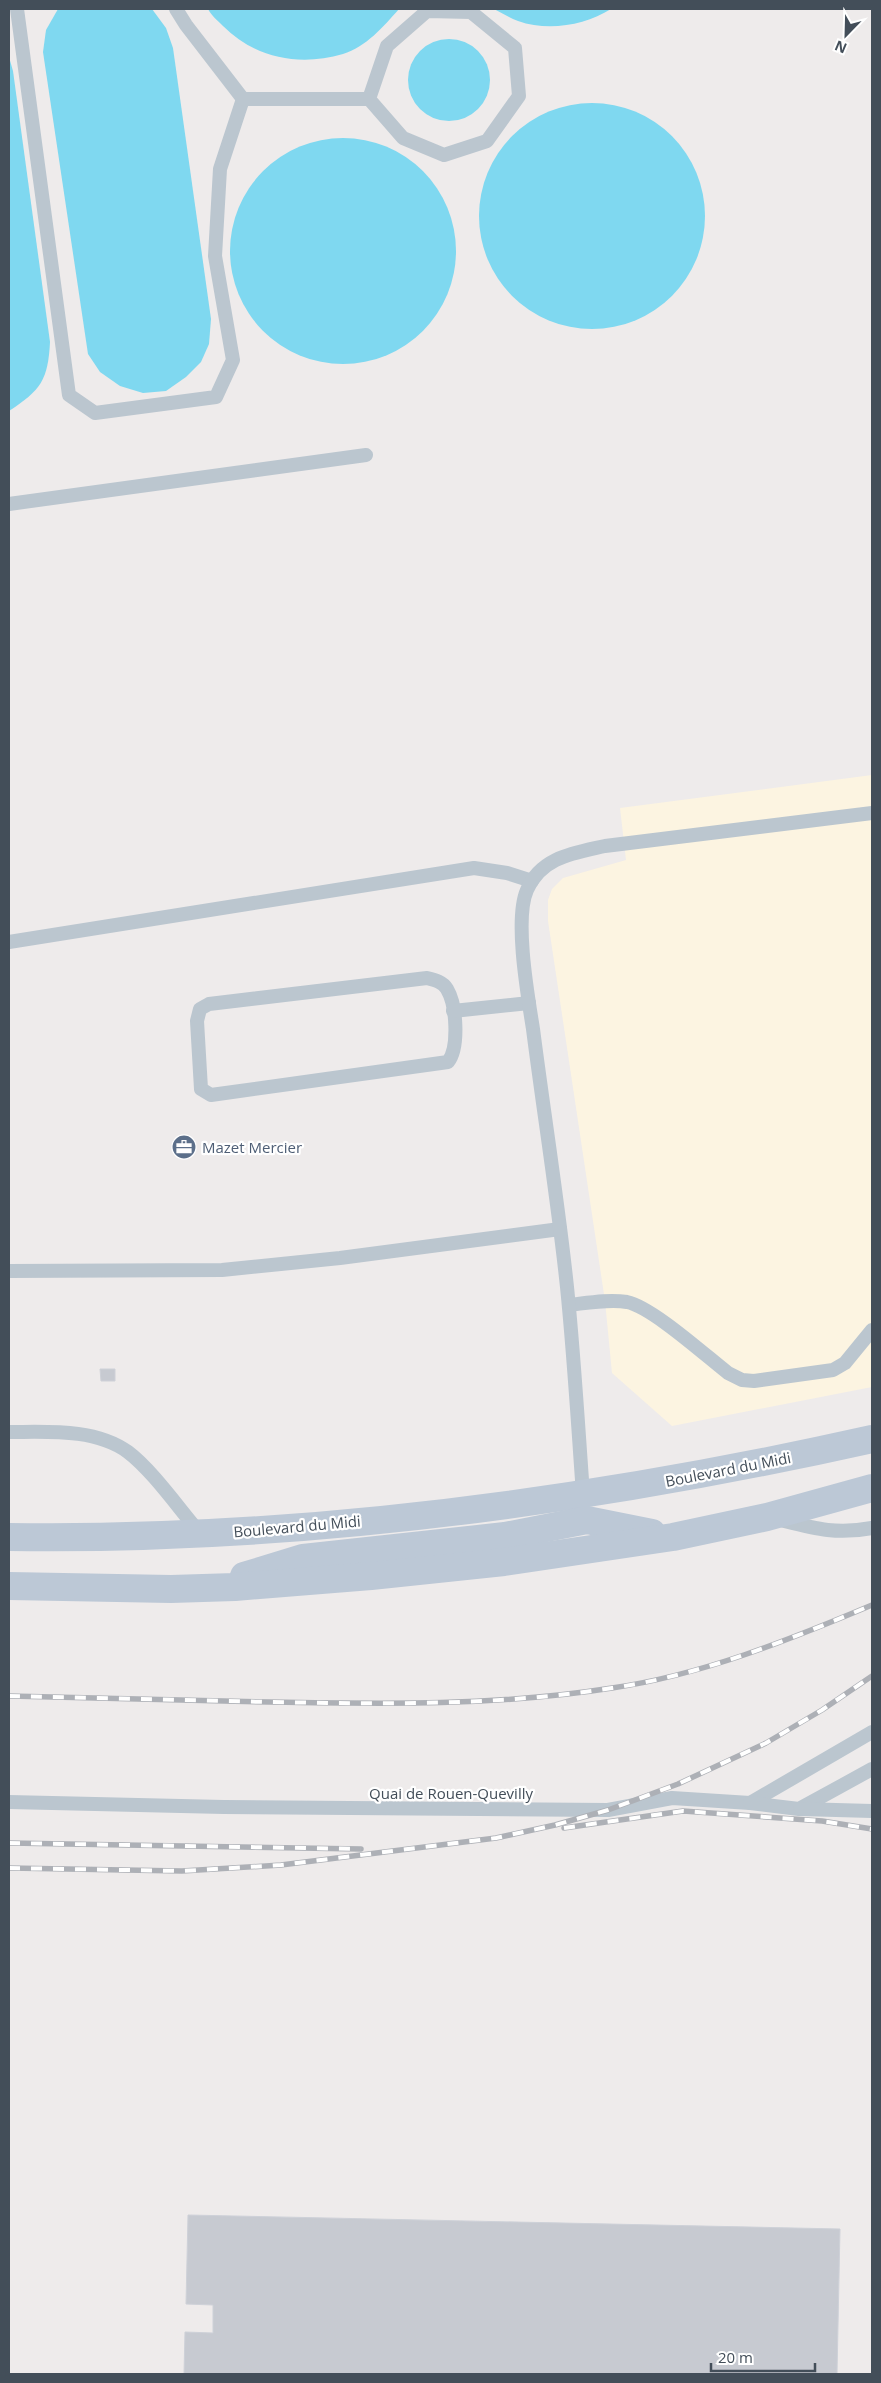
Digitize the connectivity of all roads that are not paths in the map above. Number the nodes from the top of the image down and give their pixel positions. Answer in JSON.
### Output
{"nodes":[{"id":1,"x":17,"y":9,"type":"edge"},
{"id":2,"x":176,"y":9,"type":"edge"},
{"id":3,"x":244,"y":98,"type":"junction"},
{"id":4,"x":369,"y":99,"type":"junction"},
{"id":5,"x":366,"y":455,"type":"dead end"},
{"id":6,"x":9,"y":504,"type":"edge"},
{"id":7,"x":872,"y":813,"type":"edge"},
{"id":8,"x":532,"y":881,"type":"junction"},
{"id":9,"x":9,"y":942,"type":"edge"},
{"id":10,"x":529,"y":1003,"type":"junction"},
{"id":11,"x":453,"y":1011,"type":"junction"},
{"id":12,"x":560,"y":1229,"type":"junction"},
{"id":13,"x":9,"y":1271,"type":"edge"},
{"id":14,"x":569,"y":1305,"type":"junction"},
{"id":15,"x":872,"y":1330,"type":"edge"},
{"id":16,"x":9,"y":1432,"type":"edge"},
{"id":17,"x":872,"y":1439,"type":"edge"},
{"id":18,"x":872,"y":1488,"type":"edge"},
{"id":19,"x":583,"y":1494,"type":"junction"},
{"id":20,"x":767,"y":1516,"type":"junction"},
{"id":21,"x":587,"y":1520,"type":"junction"},
{"id":22,"x":872,"y":1528,"type":"edge"},
{"id":23,"x":200,"y":1534,"type":"junction"},
{"id":24,"x":9,"y":1537,"type":"edge"},
{"id":25,"x":673,"y":1537,"type":"junction"},
{"id":26,"x":9,"y":1586,"type":"edge"},
{"id":27,"x":210,"y":1587,"type":"junction"},
{"id":28,"x":872,"y":1732,"type":"edge"},
{"id":29,"x":872,"y":1768,"type":"edge"},
{"id":30,"x":9,"y":1802,"type":"edge"},
{"id":31,"x":750,"y":1803,"type":"junction"},
{"id":32,"x":799,"y":1809,"type":"junction"},
{"id":33,"x":872,"y":1812,"type":"edge"}],
"edges":[{"from":1,"to":3,"type":"lane"},
{"from":2,"to":3,"type":"lane"},
{"from":3,"to":4,"type":"lane"},
{"from":4,"to":4,"type":"lane"},
{"from":5,"to":6,"type":"lane"},
{"from":7,"to":8,"type":"lane"},
{"from":8,"to":9,"type":"lane"},
{"from":8,"to":10,"type":"lane"},
{"from":10,"to":11,"type":"lane"},
{"from":10,"to":12,"type":"lane"},
{"from":11,"to":11,"type":"lane"},
{"from":12,"to":13,"type":"lane"},
{"from":12,"to":14,"type":"lane"},
{"from":14,"to":15,"type":"lane"},
{"from":14,"to":19,"type":"lane"},
{"from":16,"to":23,"type":"lane"},
{"from":17,"to":19,"type":"main road","name":"Boulevard du Midi"},
{"from":18,"to":20,"type":"main road","name":"Boulevard du Midi"},
{"from":19,"to":21,"type":"main road"},
{"from":19,"to":23,"type":"main road","name":"Boulevard du Midi"},
{"from":20,"to":22,"type":"lane"},
{"from":20,"to":25,"type":"main road","name":"Boulevard du Midi"},
{"from":21,"to":25,"type":"main road","name":"Boulevard du Midi"},
{"from":21,"to":27,"type":"main road","name":"Boulevard du Midi"},
{"from":23,"to":24,"type":"main road","name":"Boulevard du Midi"},
{"from":25,"to":27,"type":"main road","name":"Boulevard du Midi"},
{"from":26,"to":27,"type":"main road","name":"Boulevard du Midi"},
{"from":28,"to":31,"type":"lane"},
{"from":29,"to":32,"type":"lane"},
{"from":30,"to":31,"type":"lane","name":"Quai de Rouen-Quevilly"},
{"from":31,"to":32,"type":"lane","name":"Quai de Rouen-Quevilly"},
{"from":32,"to":33,"type":"lane","name":"Quai de Rouen-Quevilly"}]}
